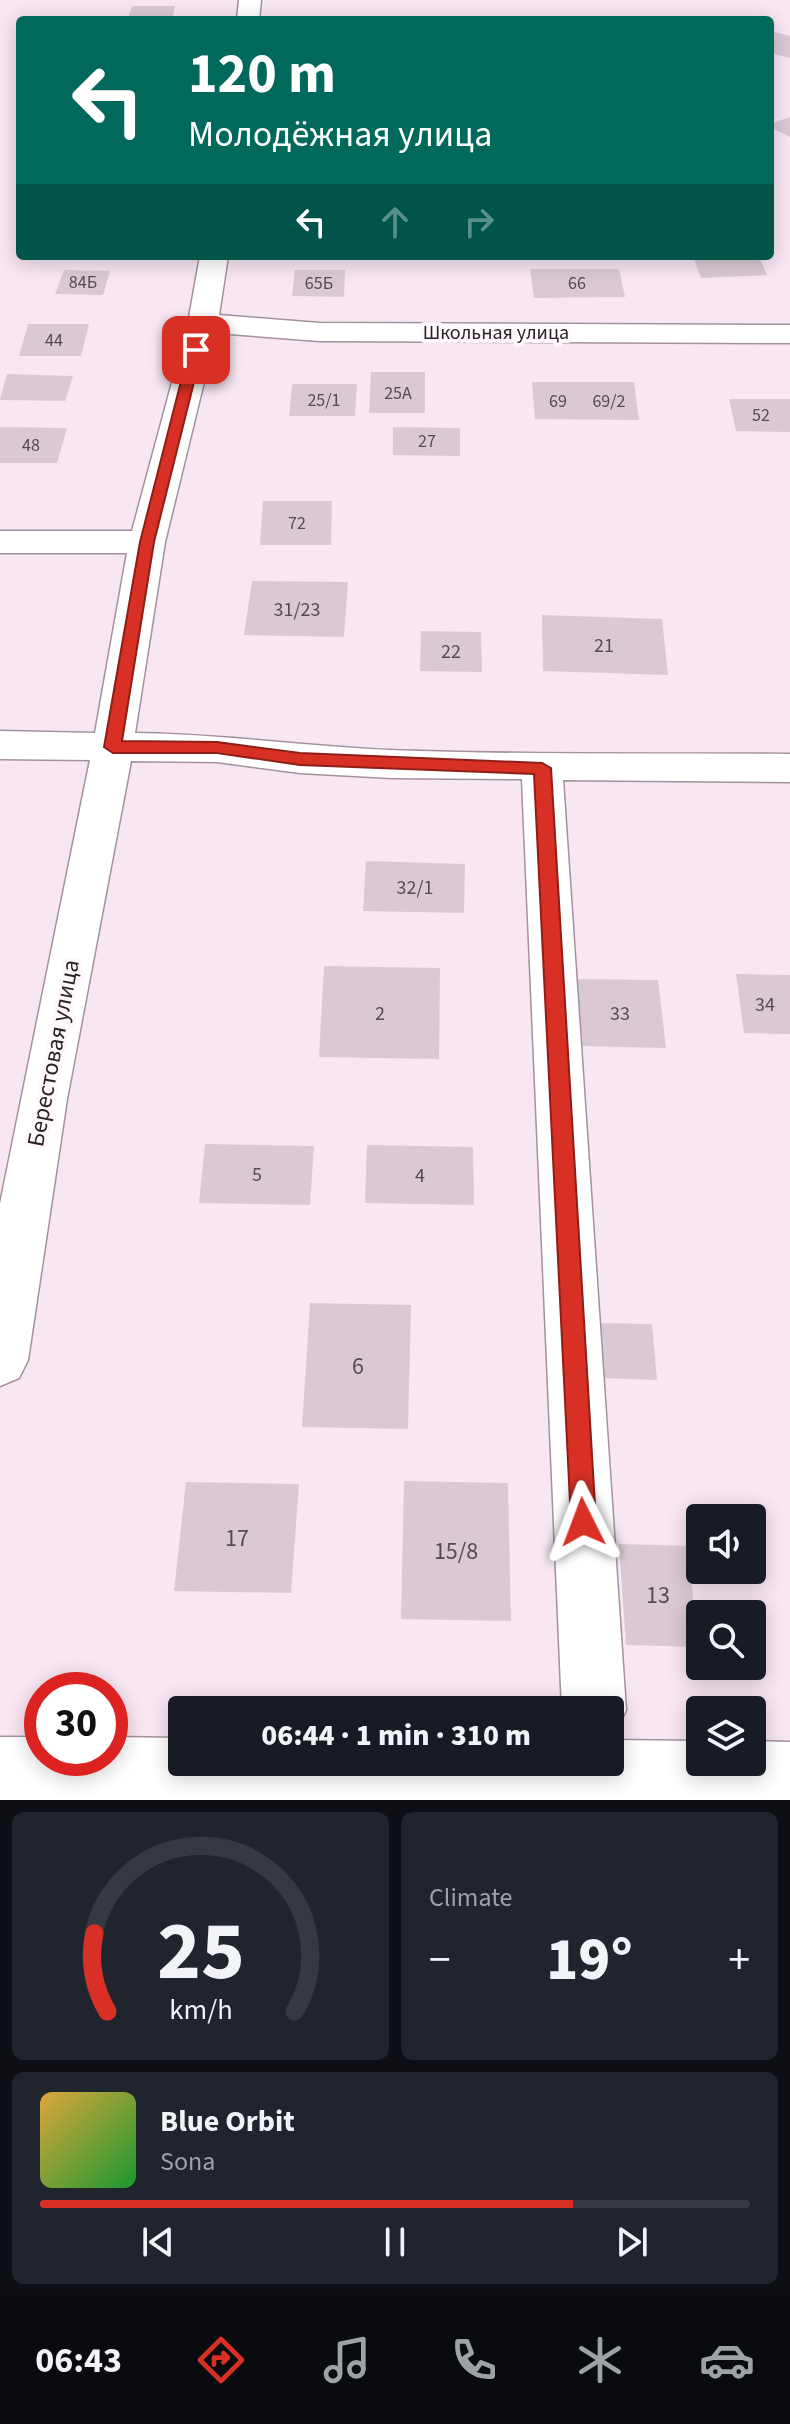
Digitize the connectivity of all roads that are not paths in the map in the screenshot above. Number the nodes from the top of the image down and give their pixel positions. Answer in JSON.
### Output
{"nodes":[{"id":1,"x":213,"y":260,"type":"edge"},
{"id":2,"x":203,"y":323,"type":"junction"},
{"id":3,"x":790,"y":334,"type":"edge"},
{"id":4,"x":0,"y":542,"type":"edge"},
{"id":5,"x":147,"y":542,"type":"junction"},
{"id":6,"x":0,"y":745,"type":"edge"},
{"id":7,"x":113,"y":747,"type":"junction"},
{"id":8,"x":542,"y":768,"type":"junction"},
{"id":9,"x":790,"y":768,"type":"edge"},
{"id":10,"x":0,"y":1360,"type":"edge"},
{"id":11,"x":593,"y":1696,"type":"edge"},
{"id":12,"x":0,"y":1769,"type":"edge"},
{"id":13,"x":790,"y":1774,"type":"edge"},
{"id":14,"x":597,"y":1778,"type":"edge"}],
"edges":[{"from":1,"to":2,"type":"street"},
{"from":2,"to":3,"type":"street","name":"Школьная улица"},
{"from":2,"to":5,"type":"street"},
{"from":4,"to":5,"type":"street"},
{"from":5,"to":7,"type":"street"},
{"from":6,"to":7,"type":"street"},
{"from":7,"to":8,"type":"street"},
{"from":7,"to":10,"type":"street","name":"Берестовая улица"},
{"from":8,"to":9,"type":"street"},
{"from":8,"to":11,"type":"street"},
{"from":12,"to":14,"type":"street"},
{"from":13,"to":14,"type":"street"}]}
